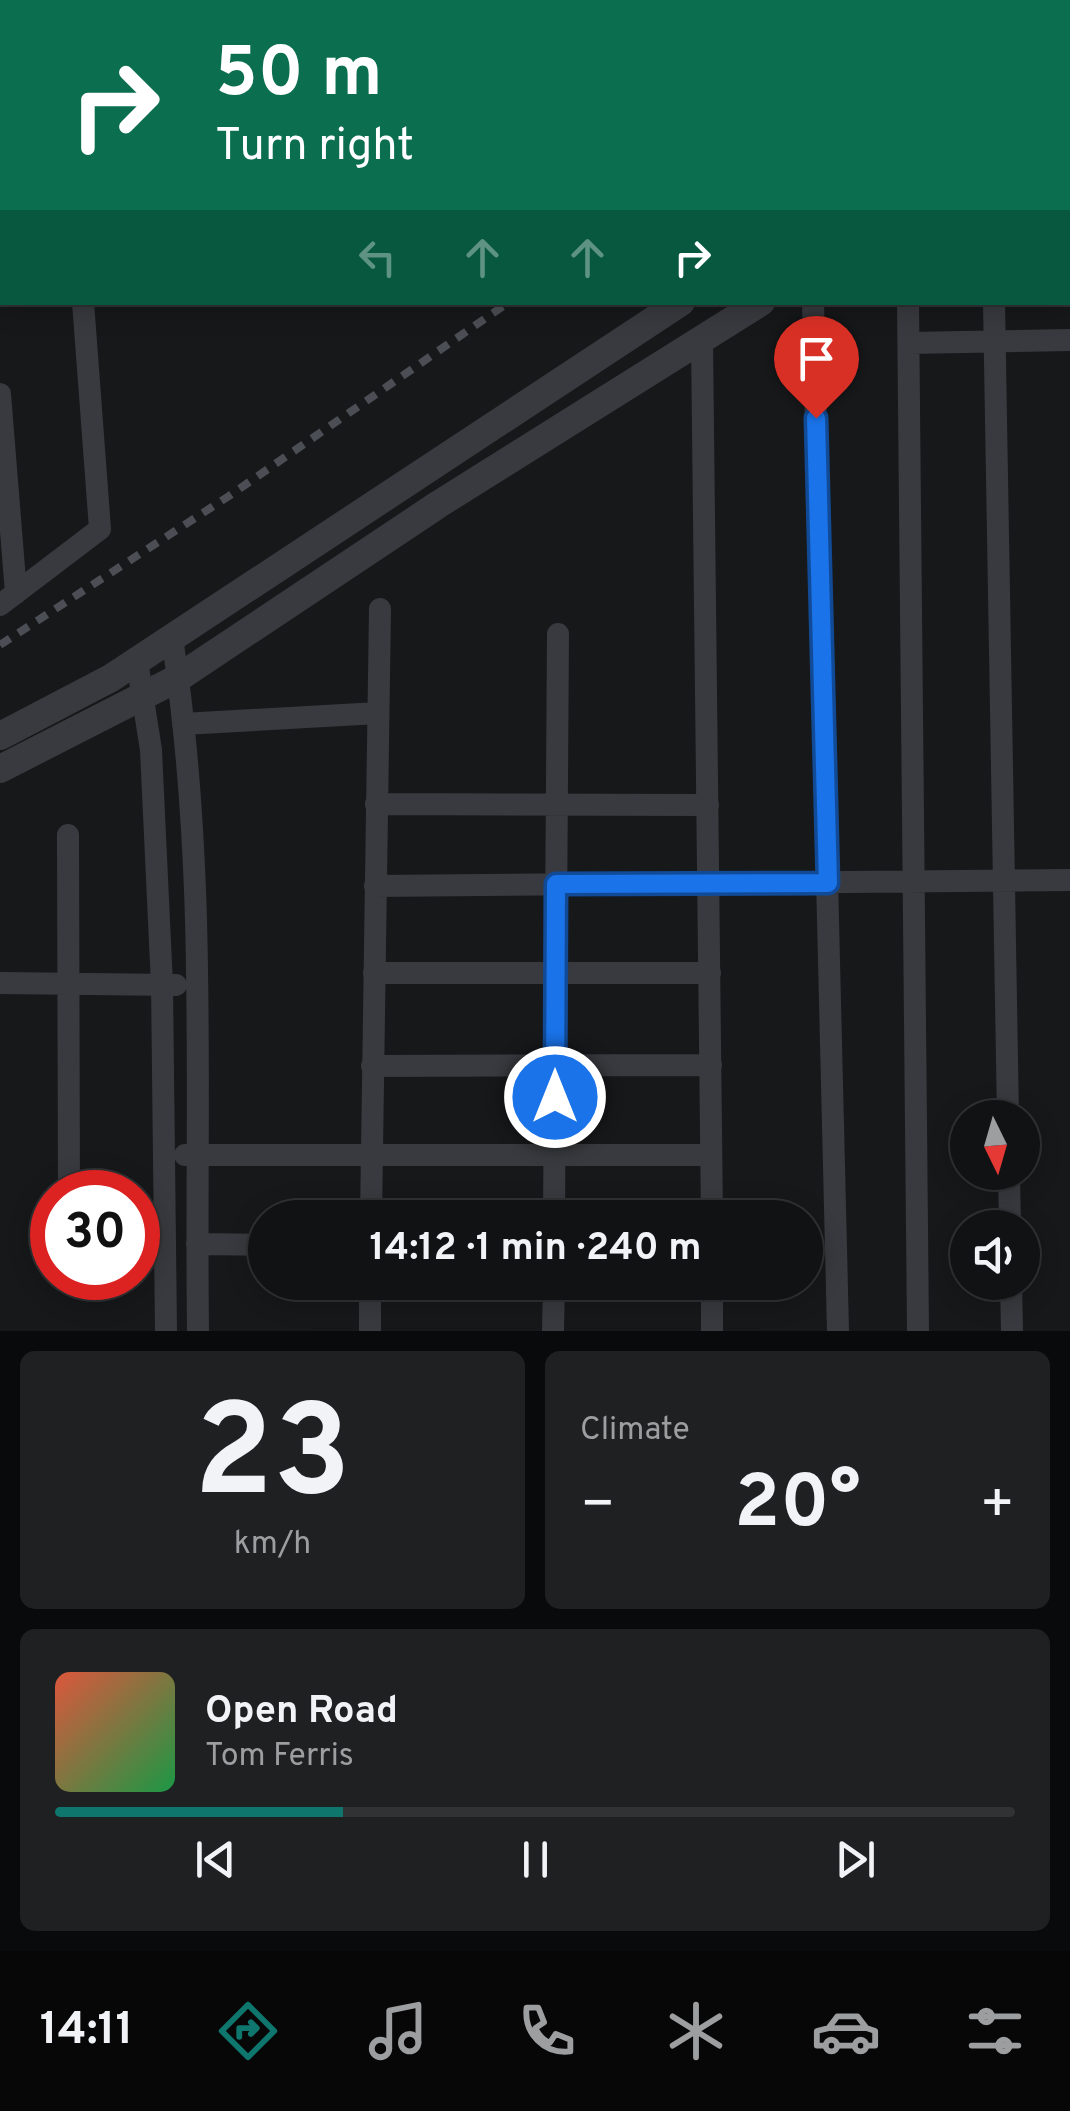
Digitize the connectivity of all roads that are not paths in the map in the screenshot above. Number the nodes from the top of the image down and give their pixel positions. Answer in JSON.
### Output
{"nodes":[{"id":1,"x":83,"y":305,"type":"edge"},
{"id":2,"x":676,"y":305,"type":"edge"},
{"id":3,"x":756,"y":305,"type":"edge"},
{"id":4,"x":813,"y":305,"type":"edge"},
{"id":5,"x":908,"y":305,"type":"edge"},
{"id":6,"x":994,"y":305,"type":"edge"},
{"id":7,"x":1070,"y":340,"type":"edge"},
{"id":8,"x":702,"y":341,"type":"junction"},
{"id":9,"x":909,"y":343,"type":"junction"},
{"id":10,"x":995,"y":343,"type":"junction"},
{"id":11,"x":0,"y":394,"type":"edge"},
{"id":12,"x":8,"y":599,"type":"edge"},
{"id":13,"x":380,"y":608,"type":"dead end"},
{"id":14,"x":558,"y":634,"type":"dead end"},
{"id":15,"x":172,"y":638,"type":"junction"},
{"id":16,"x":137,"y":662,"type":"junction"},
{"id":17,"x":178,"y":678,"type":"junction"},
{"id":18,"x":145,"y":698,"type":"junction"},
{"id":19,"x":378,"y":712,"type":"junction"},
{"id":20,"x":184,"y":724,"type":"junction"},
{"id":21,"x":0,"y":736,"type":"edge"},
{"id":22,"x":0,"y":769,"type":"edge"},
{"id":23,"x":376,"y":804,"type":"junction"},
{"id":24,"x":557,"y":805,"type":"junction"},
{"id":25,"x":708,"y":806,"type":"junction"},
{"id":26,"x":68,"y":835,"type":"dead end"},
{"id":27,"x":1004,"y":879,"type":"junction"},
{"id":28,"x":912,"y":880,"type":"junction"},
{"id":29,"x":1070,"y":880,"type":"edge"},
{"id":30,"x":709,"y":882,"type":"junction"},
{"id":31,"x":828,"y":883,"type":"junction"},
{"id":32,"x":556,"y":884,"type":"junction"},
{"id":33,"x":375,"y":886,"type":"junction"},
{"id":34,"x":374,"y":973,"type":"junction"},
{"id":35,"x":710,"y":973,"type":"junction"},
{"id":36,"x":556,"y":974,"type":"junction"},
{"id":37,"x":0,"y":983,"type":"edge"},
{"id":38,"x":71,"y":984,"type":"junction"},
{"id":39,"x":162,"y":985,"type":"junction"},
{"id":40,"x":195,"y":986,"type":"junction"},
{"id":41,"x":710,"y":1065,"type":"junction"},
{"id":42,"x":372,"y":1066,"type":"junction"},
{"id":43,"x":555,"y":1067,"type":"junction"},
{"id":44,"x":1008,"y":1100,"type":"edge"},
{"id":45,"x":712,"y":1154,"type":"junction"},
{"id":46,"x":164,"y":1155,"type":"junction"},
{"id":47,"x":196,"y":1156,"type":"junction"},
{"id":48,"x":372,"y":1157,"type":"junction"},
{"id":49,"x":555,"y":1158,"type":"junction"},
{"id":50,"x":68,"y":1170,"type":"edge"},
{"id":51,"x":371,"y":1200,"type":"edge"},
{"id":52,"x":554,"y":1200,"type":"edge"},
{"id":53,"x":712,"y":1200,"type":"edge"},
{"id":54,"x":197,"y":1244,"type":"junction"},
{"id":55,"x":248,"y":1245,"type":"edge"},
{"id":56,"x":370,"y":1300,"type":"edge"},
{"id":57,"x":554,"y":1300,"type":"edge"},
{"id":58,"x":712,"y":1300,"type":"edge"},
{"id":59,"x":1011,"y":1300,"type":"edge"},
{"id":60,"x":166,"y":1331,"type":"edge"},
{"id":61,"x":198,"y":1331,"type":"edge"},
{"id":62,"x":370,"y":1331,"type":"edge"},
{"id":63,"x":554,"y":1331,"type":"edge"},
{"id":64,"x":712,"y":1331,"type":"edge"},
{"id":65,"x":838,"y":1331,"type":"edge"},
{"id":66,"x":918,"y":1331,"type":"edge"},
{"id":67,"x":1012,"y":1331,"type":"edge"}],
"edges":[{"from":1,"to":12,"type":"street"},
{"from":2,"to":15,"type":"street"},
{"from":3,"to":8,"type":"street"},
{"from":4,"to":31,"type":"street"},
{"from":5,"to":9,"type":"street"},
{"from":6,"to":10,"type":"street"},
{"from":7,"to":10,"type":"street"},
{"from":8,"to":17,"type":"street"},
{"from":8,"to":25,"type":"street"},
{"from":9,"to":10,"type":"street"},
{"from":9,"to":28,"type":"street"},
{"from":10,"to":27,"type":"street"},
{"from":11,"to":12,"type":"street"},
{"from":13,"to":19,"type":"street"},
{"from":14,"to":24,"type":"street"},
{"from":15,"to":16,"type":"street"},
{"from":15,"to":17,"type":"street"},
{"from":16,"to":18,"type":"street"},
{"from":16,"to":21,"type":"street"},
{"from":17,"to":18,"type":"street"},
{"from":17,"to":20,"type":"street"},
{"from":18,"to":22,"type":"street"},
{"from":18,"to":39,"type":"street"},
{"from":19,"to":20,"type":"street"},
{"from":19,"to":23,"type":"street"},
{"from":20,"to":40,"type":"street"},
{"from":23,"to":24,"type":"street"},
{"from":23,"to":33,"type":"street"},
{"from":24,"to":25,"type":"street"},
{"from":24,"to":32,"type":"street"},
{"from":25,"to":30,"type":"street"},
{"from":26,"to":38,"type":"street"},
{"from":27,"to":28,"type":"street"},
{"from":27,"to":29,"type":"street"},
{"from":27,"to":44,"type":"street"},
{"from":28,"to":31,"type":"street"},
{"from":28,"to":66,"type":"street"},
{"from":30,"to":31,"type":"street"},
{"from":30,"to":32,"type":"street"},
{"from":30,"to":35,"type":"street"},
{"from":31,"to":65,"type":"street"},
{"from":32,"to":33,"type":"street"},
{"from":32,"to":36,"type":"street"},
{"from":33,"to":34,"type":"street"},
{"from":34,"to":36,"type":"street"},
{"from":34,"to":42,"type":"street"},
{"from":35,"to":36,"type":"street"},
{"from":35,"to":41,"type":"street"},
{"from":36,"to":43,"type":"street"},
{"from":37,"to":38,"type":"street"},
{"from":38,"to":39,"type":"street"},
{"from":38,"to":50,"type":"street"},
{"from":39,"to":40,"type":"street"},
{"from":39,"to":46,"type":"street"},
{"from":40,"to":47,"type":"street"},
{"from":41,"to":43,"type":"street"},
{"from":41,"to":45,"type":"street"},
{"from":42,"to":43,"type":"street"},
{"from":42,"to":48,"type":"street"},
{"from":43,"to":49,"type":"street"},
{"from":45,"to":49,"type":"street"},
{"from":45,"to":53,"type":"street"},
{"from":46,"to":47,"type":"street"},
{"from":46,"to":60,"type":"street"},
{"from":47,"to":48,"type":"street"},
{"from":47,"to":54,"type":"street"},
{"from":48,"to":49,"type":"street"},
{"from":48,"to":51,"type":"street"},
{"from":49,"to":52,"type":"street"},
{"from":54,"to":55,"type":"street"},
{"from":54,"to":61,"type":"street"},
{"from":56,"to":62,"type":"street"},
{"from":57,"to":63,"type":"street"},
{"from":58,"to":64,"type":"street"},
{"from":59,"to":67,"type":"street"}]}
